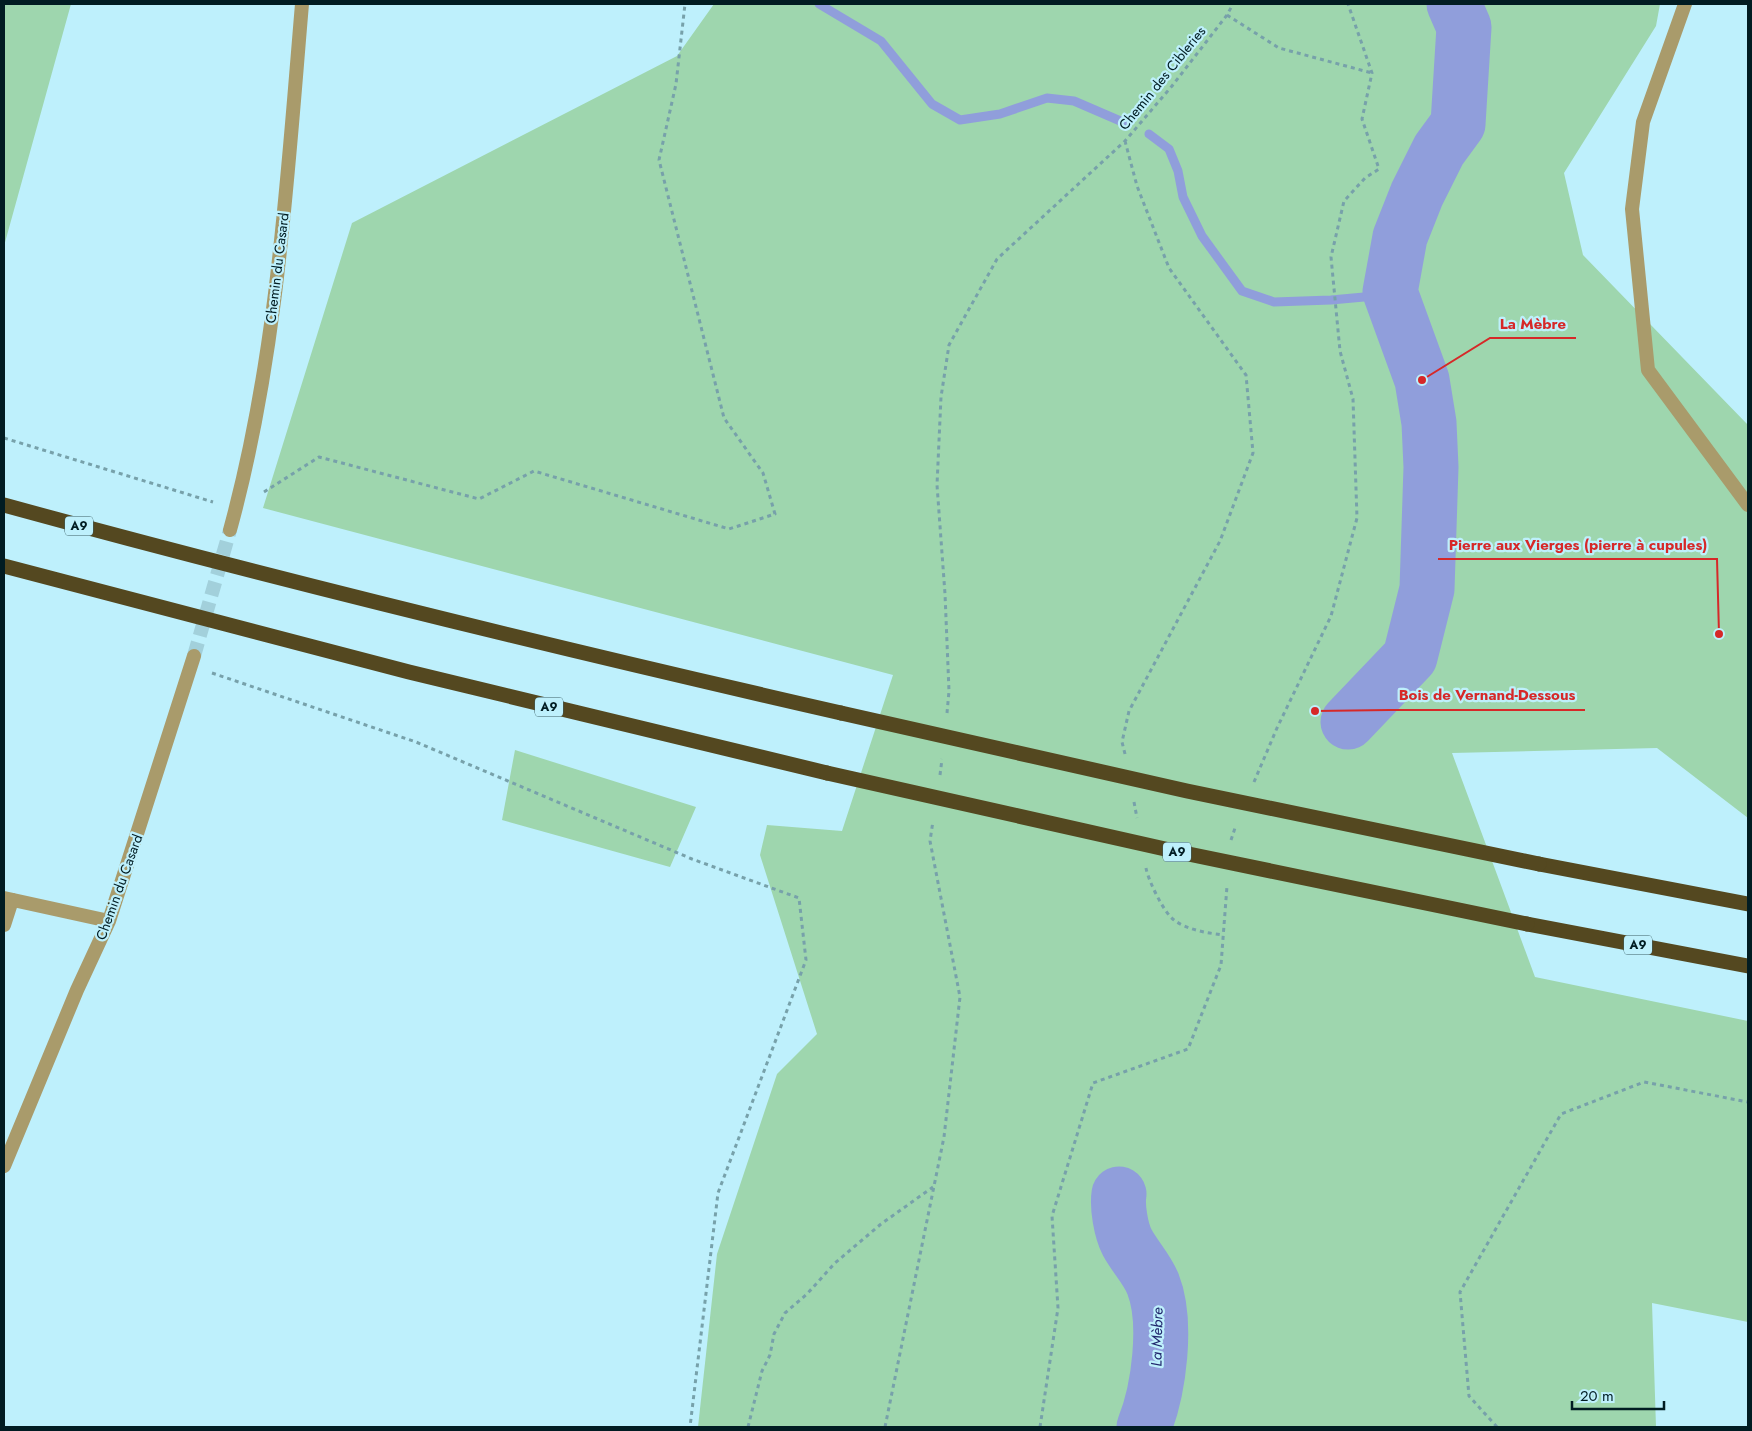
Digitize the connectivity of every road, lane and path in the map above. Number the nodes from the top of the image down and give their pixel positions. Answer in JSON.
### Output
{"nodes":[{"id":1,"x":302,"y":4,"type":"edge"},
{"id":2,"x":685,"y":4,"type":"edge"},
{"id":3,"x":1233,"y":4,"type":"edge"},
{"id":4,"x":1348,"y":4,"type":"edge"},
{"id":5,"x":1685,"y":4,"type":"edge"},
{"id":6,"x":1227,"y":15,"type":"junction"},
{"id":7,"x":1372,"y":74,"type":"junction"},
{"id":8,"x":1379,"y":170,"type":"dead end"},
{"id":9,"x":4,"y":438,"type":"edge"},
{"id":10,"x":4,"y":505,"type":"edge"},
{"id":11,"x":1748,"y":505,"type":"edge"},
{"id":12,"x":236,"y":509,"type":"junction"},
{"id":13,"x":230,"y":530,"type":"tunnel mouth"},
{"id":14,"x":4,"y":566,"type":"edge"},
{"id":15,"x":193,"y":661,"type":"joint"},
{"id":16,"x":1126,"y":760,"type":"dead end"},
{"id":17,"x":1133,"y":798,"type":"dead end"},
{"id":18,"x":1138,"y":826,"type":"dead end"},
{"id":19,"x":1145,"y":863,"type":"dead end"},
{"id":20,"x":8,"y":899,"type":"edge"},
{"id":21,"x":1748,"y":904,"type":"edge"},
{"id":22,"x":109,"y":921,"type":"junction"},
{"id":23,"x":4,"y":925,"type":"edge"},
{"id":24,"x":1223,"y":935,"type":"dead end"},
{"id":25,"x":1748,"y":966,"type":"edge"},
{"id":26,"x":1748,"y":1102,"type":"edge"},
{"id":27,"x":4,"y":1166,"type":"edge"},
{"id":28,"x":934,"y":1186,"type":"dead end"},
{"id":29,"x":690,"y":1427,"type":"edge"},
{"id":30,"x":748,"y":1427,"type":"edge"},
{"id":31,"x":1497,"y":1427,"type":"edge"}],
"edges":[{"from":1,"to":12,"type":"street","name":"Chemin du Casard"},
{"from":2,"to":12,"type":"path"},
{"from":3,"to":6,"type":"path","name":"Chemin des Cibleries"},
{"from":4,"to":7,"type":"path"},
{"from":5,"to":11,"type":"street"},
{"from":6,"to":7,"type":"path"},
{"from":6,"to":16,"type":"path","name":"Chemin des Cibleries"},
{"from":7,"to":8,"type":"path"},
{"from":9,"to":12,"type":"path"},
{"from":10,"to":21,"type":"highway","number":"A9","bridge":true},
{"from":12,"to":13,"type":"street","name":"Chemin du Casard"},
{"from":14,"to":25,"type":"highway","number":"A9","bridge":true},
{"from":15,"to":22,"type":"street","name":"Chemin du Casard"},
{"from":15,"to":29,"type":"path"},
{"from":17,"to":18,"type":"path"},
{"from":19,"to":24,"type":"path"},
{"from":20,"to":22,"type":"street"},
{"from":20,"to":23,"type":"street"},
{"from":22,"to":27,"type":"street","name":"Chemin du Casard"},
{"from":26,"to":31,"type":"path"},
{"from":28,"to":30,"type":"path"}]}
